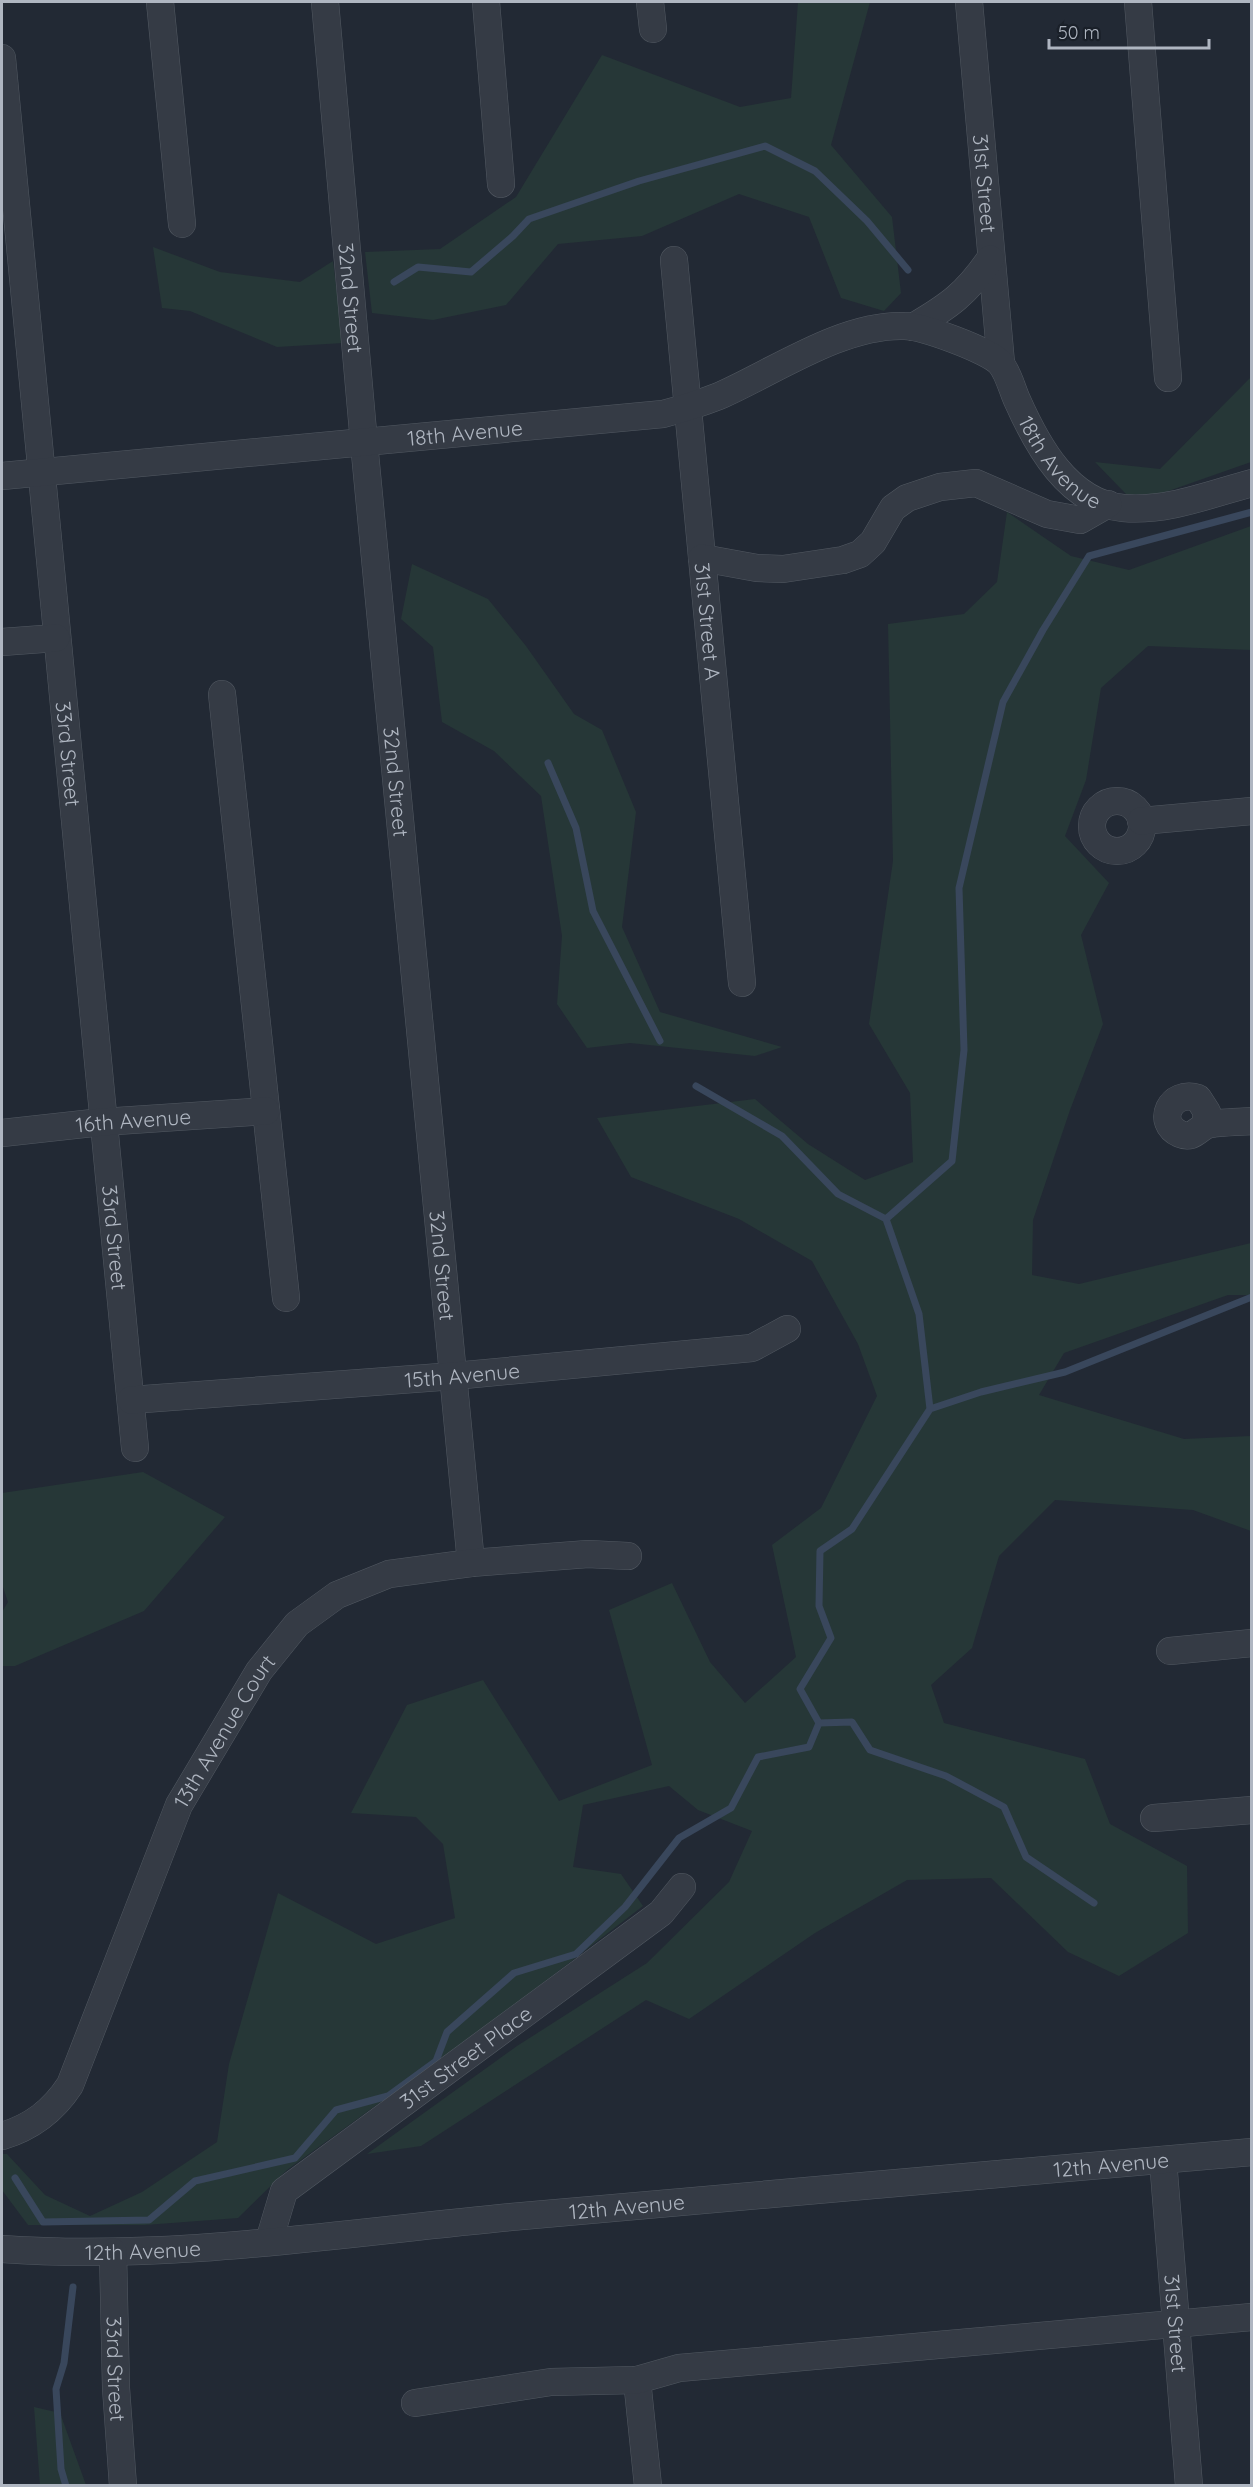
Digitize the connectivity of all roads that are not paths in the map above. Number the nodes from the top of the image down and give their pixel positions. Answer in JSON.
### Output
{"nodes":[{"id":1,"x":160,"y":2,"type":"edge"},
{"id":2,"x":324,"y":2,"type":"edge"},
{"id":3,"x":486,"y":2,"type":"edge"},
{"id":4,"x":650,"y":2,"type":"edge"},
{"id":5,"x":969,"y":2,"type":"edge"},
{"id":6,"x":1138,"y":2,"type":"edge"},
{"id":7,"x":653,"y":29,"type":"dead end"},
{"id":8,"x":2,"y":58,"type":"edge"},
{"id":9,"x":501,"y":184,"type":"dead end"},
{"id":10,"x":182,"y":224,"type":"dead end"},
{"id":11,"x":674,"y":260,"type":"dead end"},
{"id":12,"x":990,"y":260,"type":"junction"},
{"id":13,"x":913,"y":327,"type":"junction"},
{"id":14,"x":1001,"y":363,"type":"junction"},
{"id":15,"x":1168,"y":378,"type":"dead end"},
{"id":16,"x":687,"y":407,"type":"junction"},
{"id":17,"x":364,"y":443,"type":"junction"},
{"id":18,"x":40,"y":472,"type":"junction"},
{"id":19,"x":2,"y":476,"type":"edge"},
{"id":20,"x":1251,"y":483,"type":"edge"},
{"id":21,"x":1108,"y":504,"type":"junction"},
{"id":22,"x":702,"y":558,"type":"junction"},
{"id":23,"x":56,"y":638,"type":"junction"},
{"id":24,"x":2,"y":642,"type":"edge"},
{"id":25,"x":222,"y":694,"type":"dead end"},
{"id":26,"x":1251,"y":811,"type":"edge"},
{"id":27,"x":1142,"y":821,"type":"dead end"},
{"id":28,"x":742,"y":983,"type":"dead end"},
{"id":29,"x":266,"y":1111,"type":"junction"},
{"id":30,"x":1251,"y":1121,"type":"edge"},
{"id":31,"x":102,"y":1122,"type":"junction"},
{"id":32,"x":1205,"y":1126,"type":"dead end"},
{"id":33,"x":2,"y":1133,"type":"edge"},
{"id":34,"x":286,"y":1298,"type":"dead end"},
{"id":35,"x":788,"y":1329,"type":"dead end"},
{"id":36,"x":454,"y":1376,"type":"junction"},
{"id":37,"x":131,"y":1400,"type":"junction"},
{"id":38,"x":135,"y":1448,"type":"dead end"},
{"id":39,"x":628,"y":1556,"type":"dead end"},
{"id":40,"x":471,"y":1563,"type":"junction"},
{"id":41,"x":1251,"y":1643,"type":"edge"},
{"id":42,"x":1170,"y":1651,"type":"dead end"},
{"id":43,"x":1251,"y":1810,"type":"edge"},
{"id":44,"x":1154,"y":1818,"type":"dead end"},
{"id":45,"x":682,"y":1887,"type":"dead end"},
{"id":46,"x":2,"y":2136,"type":"edge"},
{"id":47,"x":1251,"y":2152,"type":"edge"},
{"id":48,"x":1163,"y":2160,"type":"junction"},
{"id":49,"x":270,"y":2241,"type":"junction"},
{"id":50,"x":2,"y":2249,"type":"edge"},
{"id":51,"x":113,"y":2252,"type":"junction"},
{"id":52,"x":1251,"y":2317,"type":"edge"},
{"id":53,"x":1175,"y":2324,"type":"junction"},
{"id":54,"x":638,"y":2380,"type":"junction"},
{"id":55,"x":415,"y":2403,"type":"dead end"},
{"id":56,"x":123,"y":2486,"type":"edge"},
{"id":57,"x":648,"y":2486,"type":"edge"},
{"id":58,"x":1189,"y":2486,"type":"edge"}],
"edges":[{"from":1,"to":10,"type":"street"},
{"from":2,"to":17,"type":"street","name":"32nd Street"},
{"from":3,"to":9,"type":"street"},
{"from":4,"to":7,"type":"street"},
{"from":5,"to":12,"type":"street","name":"31st Street"},
{"from":6,"to":15,"type":"street"},
{"from":8,"to":18,"type":"street","name":"33rd Street"},
{"from":11,"to":16,"type":"street","name":"31st Street A"},
{"from":12,"to":13,"type":"street","name":"18th Avenue"},
{"from":12,"to":14,"type":"street","name":"31st Street"},
{"from":13,"to":14,"type":"street","name":"18th Avenue"},
{"from":13,"to":16,"type":"street","name":"18th Avenue"},
{"from":14,"to":21,"type":"street","name":"18th Avenue"},
{"from":16,"to":17,"type":"street","name":"18th Avenue"},
{"from":16,"to":22,"type":"street","name":"31st Street A"},
{"from":17,"to":18,"type":"street","name":"18th Avenue"},
{"from":17,"to":36,"type":"street","name":"32nd Street"},
{"from":18,"to":19,"type":"street","name":"18th Avenue"},
{"from":18,"to":23,"type":"street","name":"33rd Street"},
{"from":20,"to":21,"type":"street","name":"18th Avenue"},
{"from":21,"to":22,"type":"street"},
{"from":22,"to":28,"type":"street","name":"31st Street A"},
{"from":23,"to":24,"type":"street"},
{"from":23,"to":31,"type":"street","name":"33rd Street"},
{"from":25,"to":29,"type":"street"},
{"from":26,"to":27,"type":"street"},
{"from":29,"to":31,"type":"street","name":"16th Avenue"},
{"from":29,"to":34,"type":"street"},
{"from":30,"to":32,"type":"street"},
{"from":31,"to":33,"type":"street","name":"16th Avenue"},
{"from":31,"to":37,"type":"street","name":"33rd Street"},
{"from":35,"to":36,"type":"street","name":"15th Avenue"},
{"from":36,"to":37,"type":"street","name":"15th Avenue"},
{"from":36,"to":40,"type":"street","name":"32nd Street"},
{"from":37,"to":38,"type":"street","name":"33rd Street"},
{"from":39,"to":40,"type":"street","name":"13th Avenue Court"},
{"from":40,"to":46,"type":"street","name":"13th Avenue Court"},
{"from":41,"to":42,"type":"street"},
{"from":43,"to":44,"type":"street"},
{"from":45,"to":49,"type":"street","name":"31st Street Place"},
{"from":47,"to":48,"type":"street","name":"12th Avenue"},
{"from":48,"to":49,"type":"street","name":"12th Avenue"},
{"from":48,"to":53,"type":"street","name":"31st Street"},
{"from":49,"to":51,"type":"street","name":"12th Avenue"},
{"from":50,"to":51,"type":"street","name":"12th Avenue"},
{"from":51,"to":56,"type":"street","name":"33rd Street"},
{"from":52,"to":53,"type":"street"},
{"from":53,"to":54,"type":"street"},
{"from":53,"to":58,"type":"street","name":"31st Street"},
{"from":54,"to":55,"type":"street"},
{"from":54,"to":57,"type":"street"}]}
